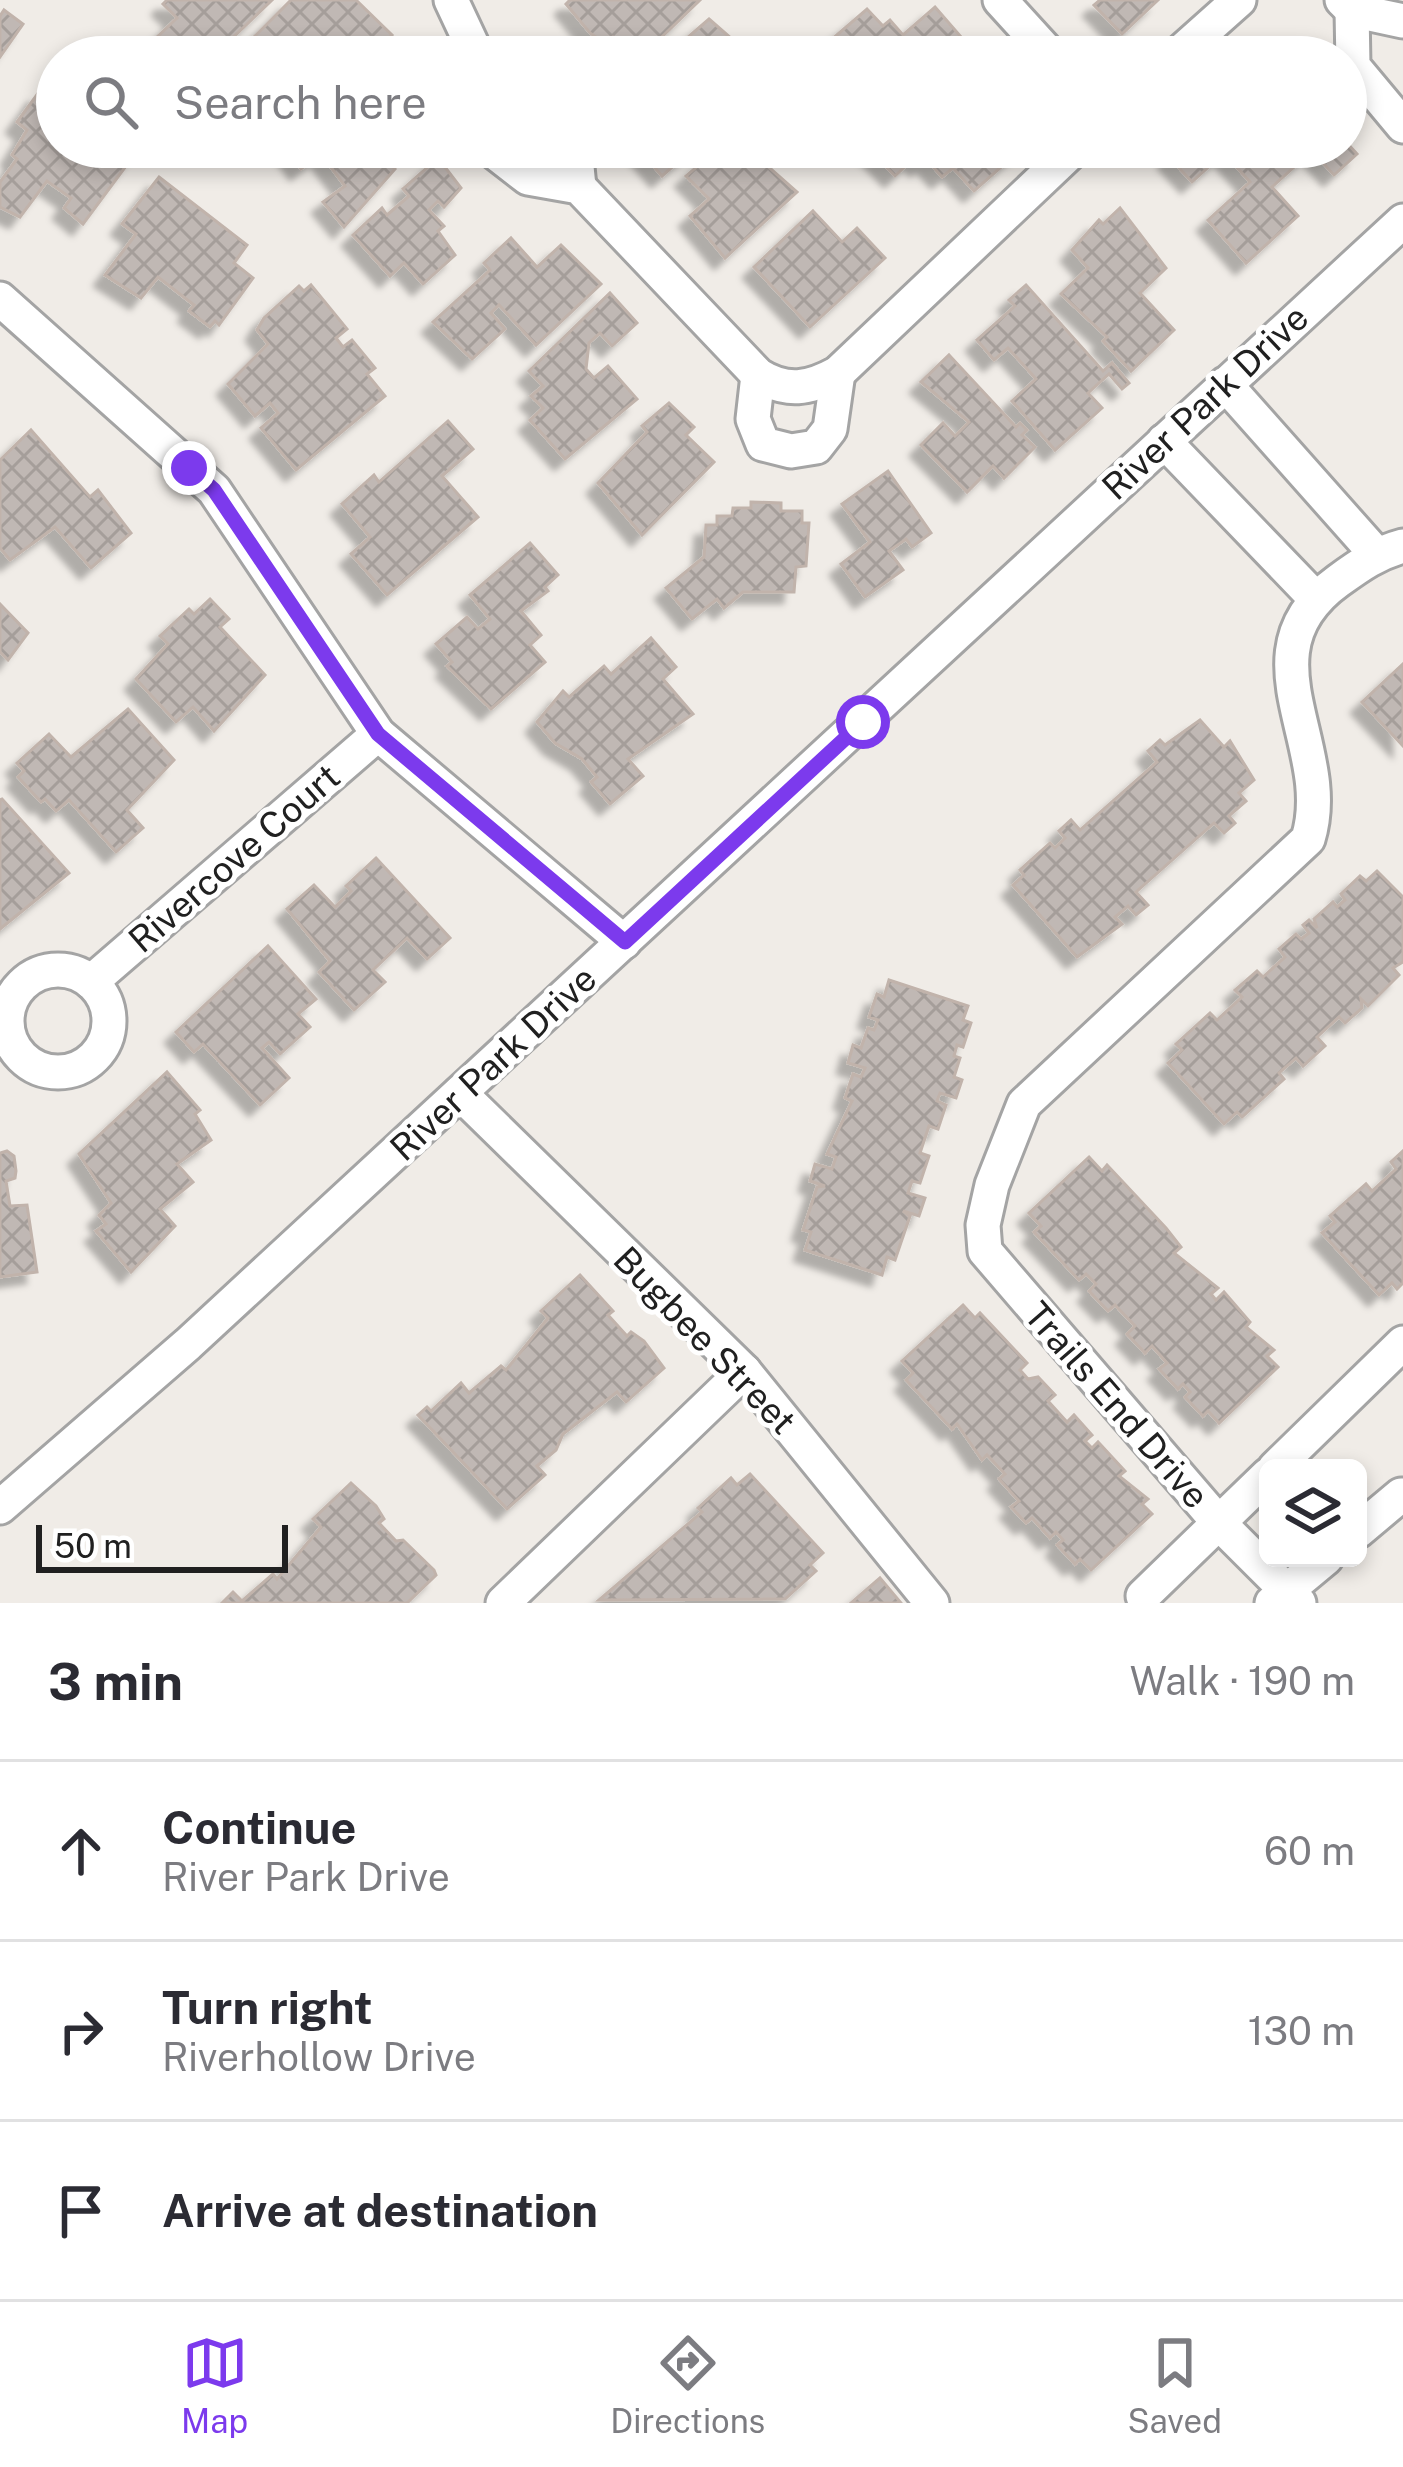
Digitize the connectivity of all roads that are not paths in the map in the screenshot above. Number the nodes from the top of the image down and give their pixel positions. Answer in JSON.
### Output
{"nodes":[{"id":1,"x":451,"y":0,"type":"edge"},
{"id":2,"x":1000,"y":0,"type":"edge"},
{"id":3,"x":1239,"y":0,"type":"edge"},
{"id":4,"x":1347,"y":5,"type":"edge"},
{"id":5,"x":1403,"y":21,"type":"edge"},
{"id":6,"x":470,"y":36,"type":"edge"},
{"id":7,"x":1033,"y":36,"type":"edge"},
{"id":8,"x":1199,"y":36,"type":"edge"},
{"id":9,"x":1350,"y":36,"type":"edge"},
{"id":10,"x":1367,"y":83,"type":"edge"},
{"id":11,"x":1403,"y":126,"type":"edge"},
{"id":12,"x":515,"y":168,"type":"edge"},
{"id":13,"x":577,"y":168,"type":"edge"},
{"id":14,"x":1054,"y":168,"type":"edge"},
{"id":15,"x":579,"y":187,"type":"junction"},
{"id":16,"x":1403,"y":221,"type":"edge"},
{"id":17,"x":6,"y":316,"type":"edge"},
{"id":18,"x":838,"y":373,"type":"junction"},
{"id":19,"x":758,"y":375,"type":"junction"},
{"id":20,"x":1226,"y":384,"type":"junction"},
{"id":21,"x":1164,"y":441,"type":"junction"},
{"id":22,"x":1390,"y":550,"type":"edge"},
{"id":23,"x":1315,"y":598,"type":"junction"},
{"id":24,"x":378,"y":734,"type":"junction"},
{"id":25,"x":625,"y":942,"type":"junction"},
{"id":26,"x":91,"y":982,"type":"dead end"},
{"id":27,"x":460,"y":1093,"type":"junction"},
{"id":28,"x":1403,"y":1343,"type":"edge"},
{"id":29,"x":744,"y":1371,"type":"junction"},
{"id":30,"x":1284,"y":1459,"type":"edge"},
{"id":31,"x":1259,"y":1484,"type":"edge"},
{"id":32,"x":1401,"y":1496,"type":"edge"},
{"id":33,"x":0,"y":1508,"type":"edge"},
{"id":34,"x":1219,"y":1523,"type":"junction"},
{"id":35,"x":1367,"y":1524,"type":"edge"},
{"id":36,"x":1317,"y":1567,"type":"edge"},
{"id":37,"x":1143,"y":1596,"type":"dead end"},
{"id":38,"x":1285,"y":1600,"type":"edge"},
{"id":39,"x":503,"y":1603,"type":"edge"},
{"id":40,"x":932,"y":1603,"type":"edge"}],
"edges":[{"from":1,"to":6,"type":"street"},
{"from":2,"to":7,"type":"street"},
{"from":3,"to":8,"type":"street"},
{"from":4,"to":5,"type":"street"},
{"from":4,"to":9,"type":"street"},
{"from":10,"to":11,"type":"street"},
{"from":12,"to":15,"type":"street"},
{"from":13,"to":15,"type":"street"},
{"from":14,"to":18,"type":"street"},
{"from":15,"to":19,"type":"street"},
{"from":16,"to":20,"type":"street","name":"River Park Drive"},
{"from":17,"to":24,"type":"street"},
{"from":18,"to":19,"type":"street"},
{"from":18,"to":19,"type":"street"},
{"from":20,"to":21,"type":"street","name":"River Park Drive"},
{"from":20,"to":22,"type":"street"},
{"from":21,"to":23,"type":"street"},
{"from":21,"to":25,"type":"street","name":"River Park Drive"},
{"from":22,"to":23,"type":"street"},
{"from":23,"to":34,"type":"street","name":"Trails End Drive"},
{"from":24,"to":25,"type":"street"},
{"from":24,"to":26,"type":"street","name":"Rivercove Court"},
{"from":25,"to":27,"type":"street","name":"River Park Drive"},
{"from":27,"to":29,"type":"street","name":"Bugbee Street"},
{"from":27,"to":33,"type":"street","name":"River Park Drive"},
{"from":28,"to":30,"type":"street"},
{"from":29,"to":39,"type":"street"},
{"from":29,"to":40,"type":"street","name":"Bugbee Street"},
{"from":31,"to":34,"type":"street"},
{"from":32,"to":35,"type":"street"},
{"from":34,"to":37,"type":"street"},
{"from":34,"to":38,"type":"street","name":"Trails End Drive"},
{"from":36,"to":38,"type":"street"}]}
